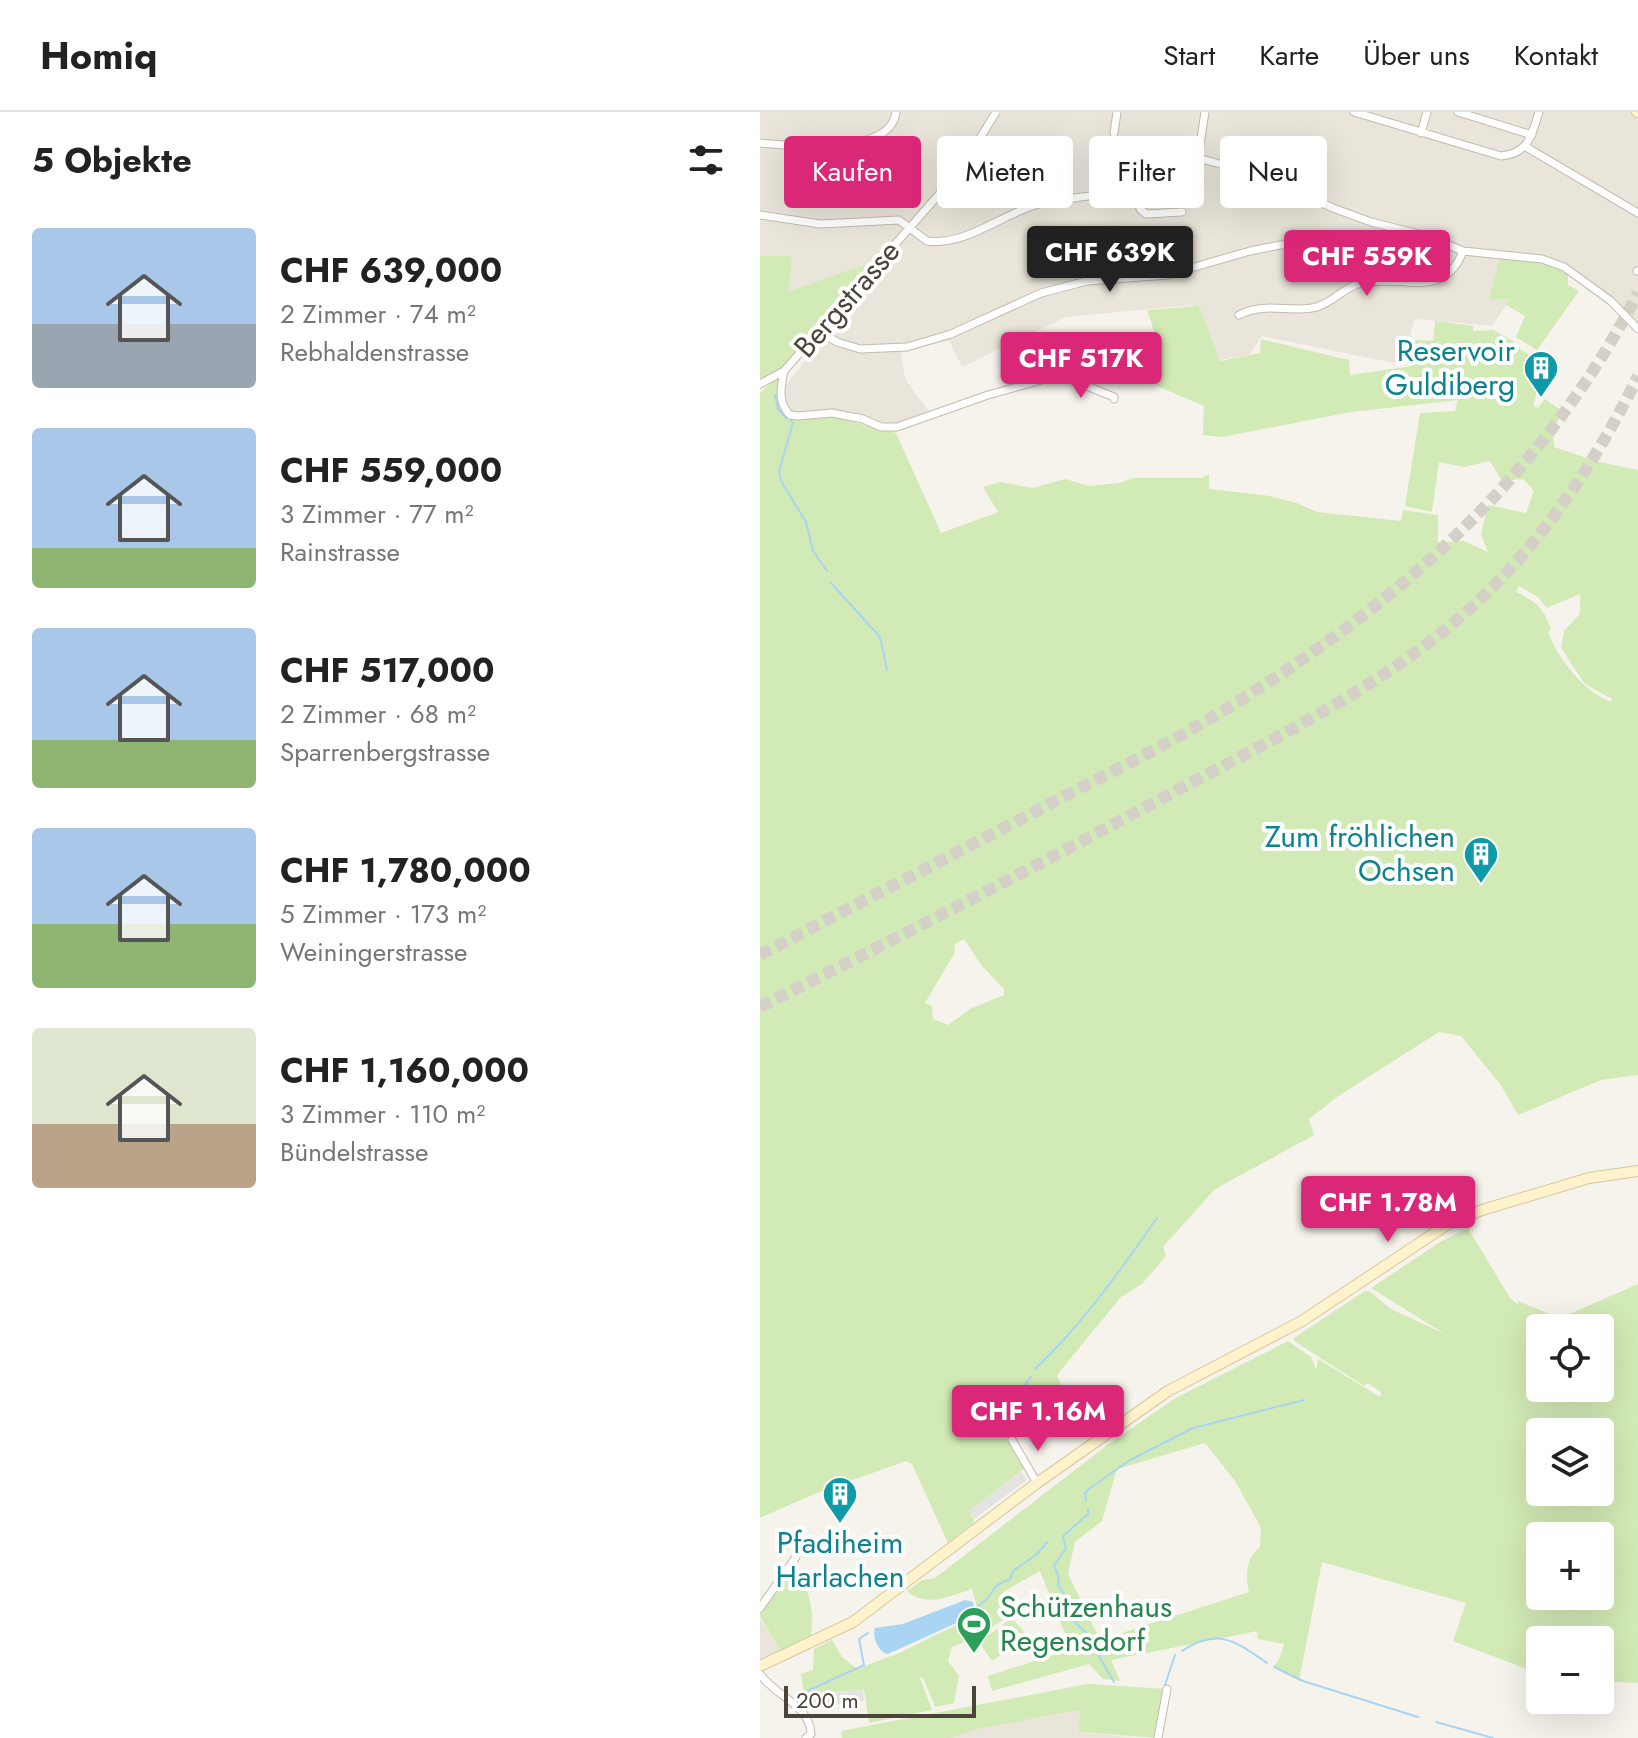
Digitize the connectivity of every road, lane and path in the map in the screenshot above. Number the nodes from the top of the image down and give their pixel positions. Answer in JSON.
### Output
{"nodes":[{"id":1,"x":896,"y":112,"type":"edge"},
{"id":2,"x":996,"y":112,"type":"edge"},
{"id":3,"x":1117,"y":112,"type":"edge"},
{"id":4,"x":1205,"y":112,"type":"edge"},
{"id":5,"x":1354,"y":112,"type":"edge"},
{"id":6,"x":1427,"y":112,"type":"edge"},
{"id":7,"x":1458,"y":112,"type":"edge"},
{"id":8,"x":1539,"y":112,"type":"edge"},
{"id":9,"x":1114,"y":133,"type":"dead end"},
{"id":10,"x":1421,"y":133,"type":"junction"},
{"id":11,"x":1532,"y":135,"type":"junction"},
{"id":12,"x":1201,"y":136,"type":"edge"},
{"id":13,"x":760,"y":143,"type":"edge"},
{"id":14,"x":1526,"y":147,"type":"junction"},
{"id":15,"x":1204,"y":160,"type":"edge"},
{"id":16,"x":1089,"y":197,"type":"edge"},
{"id":17,"x":1141,"y":208,"type":"edge"},
{"id":18,"x":1182,"y":212,"type":"dead end"},
{"id":19,"x":1638,"y":213,"type":"edge"},
{"id":20,"x":760,"y":215,"type":"edge"},
{"id":21,"x":910,"y":227,"type":"junction"},
{"id":22,"x":1389,"y":227,"type":"junction"},
{"id":23,"x":1463,"y":251,"type":"junction"},
{"id":24,"x":1239,"y":315,"type":"dead end"},
{"id":25,"x":1638,"y":329,"type":"edge"},
{"id":26,"x":819,"y":331,"type":"junction"},
{"id":27,"x":784,"y":371,"type":"junction"},
{"id":28,"x":760,"y":384,"type":"edge"},
{"id":29,"x":1114,"y":399,"type":"dead end"},
{"id":30,"x":1638,"y":1171,"type":"edge"},
{"id":31,"x":1012,"y":1440,"type":"dead end"},
{"id":32,"x":1037,"y":1483,"type":"junction"},
{"id":33,"x":796,"y":1557,"type":"dead end"},
{"id":34,"x":760,"y":1608,"type":"edge"},
{"id":35,"x":760,"y":1666,"type":"edge"},
{"id":36,"x":760,"y":1674,"type":"edge"},
{"id":37,"x":1167,"y":1689,"type":"dead end"},
{"id":38,"x":806,"y":1738,"type":"edge"},
{"id":39,"x":1158,"y":1738,"type":"edge"}],
"edges":[{"from":1,"to":13,"type":"street"},
{"from":2,"to":21,"type":"street","name":"Bergstrasse"},
{"from":3,"to":9,"type":"street"},
{"from":4,"to":12,"type":"street"},
{"from":5,"to":10,"type":"street"},
{"from":6,"to":10,"type":"street"},
{"from":7,"to":11,"type":"street"},
{"from":8,"to":11,"type":"street"},
{"from":10,"to":14,"type":"street"},
{"from":11,"to":14,"type":"street"},
{"from":14,"to":19,"type":"street"},
{"from":15,"to":22,"type":"street"},
{"from":16,"to":21,"type":"street"},
{"from":17,"to":18,"type":"street"},
{"from":20,"to":21,"type":"street"},
{"from":21,"to":26,"type":"street","name":"Bergstrasse"},
{"from":22,"to":23,"type":"street"},
{"from":22,"to":26,"type":"street"},
{"from":23,"to":24,"type":"street"},
{"from":23,"to":25,"type":"street"},
{"from":26,"to":27,"type":"street","name":"Bergstrasse"},
{"from":27,"to":28,"type":"street"},
{"from":27,"to":29,"type":"street"},
{"from":30,"to":32,"type":"street"},
{"from":31,"to":32,"type":"street"},
{"from":32,"to":35,"type":"street"},
{"from":33,"to":34,"type":"street"},
{"from":36,"to":38,"type":"street"},
{"from":37,"to":39,"type":"street"}]}
